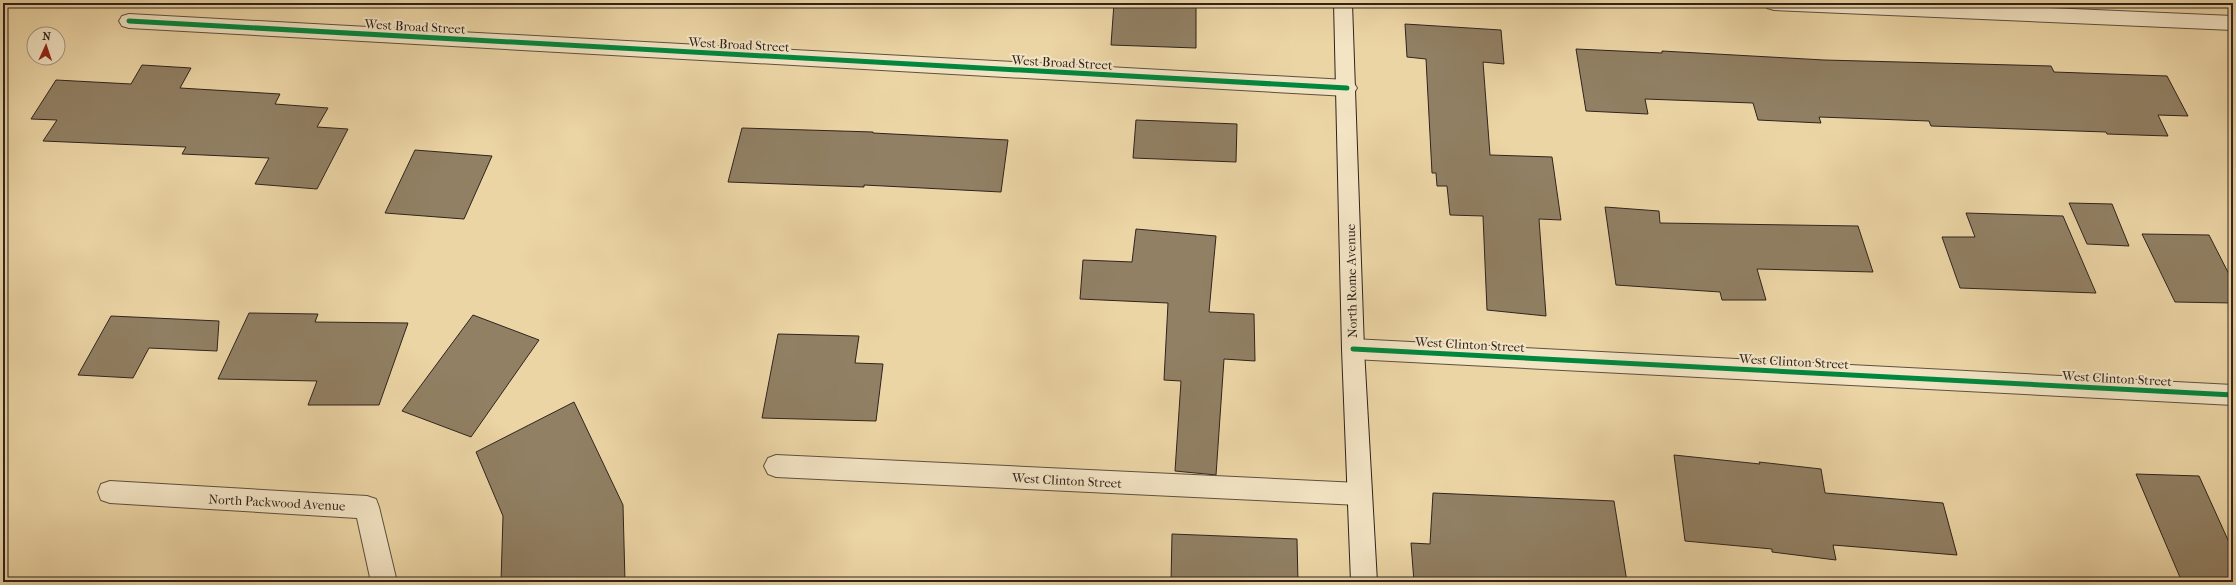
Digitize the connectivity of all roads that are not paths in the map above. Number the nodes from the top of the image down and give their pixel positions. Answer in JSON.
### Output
{"nodes":[{"id":1,"x":1343,"y":3,"type":"edge"},
{"id":2,"x":1774,"y":3,"type":"edge"},
{"id":3,"x":129,"y":21,"type":"dead end"},
{"id":4,"x":2233,"y":23,"type":"edge"},
{"id":5,"x":1346,"y":88,"type":"junction"},
{"id":6,"x":1353,"y":349,"type":"junction"},
{"id":7,"x":2233,"y":395,"type":"edge"},
{"id":8,"x":776,"y":466,"type":"dead end"},
{"id":9,"x":110,"y":492,"type":"dead end"},
{"id":10,"x":1359,"y":494,"type":"junction"},
{"id":11,"x":384,"y":582,"type":"edge"},
{"id":12,"x":1364,"y":582,"type":"edge"}],
"edges":[{"from":1,"to":5,"type":"street","name":"North Rome Avenue"},
{"from":2,"to":4,"type":"street"},
{"from":3,"to":5,"type":"street","name":"West Broad Street"},
{"from":5,"to":6,"type":"street","name":"North Rome Avenue"},
{"from":6,"to":7,"type":"street","name":"West Clinton Street"},
{"from":6,"to":10,"type":"street","name":"North Rome Avenue"},
{"from":8,"to":10,"type":"street","name":"West Clinton Street"},
{"from":9,"to":11,"type":"street","name":"North Packwood Avenue"},
{"from":10,"to":12,"type":"street","name":"North Rome Avenue"}]}
